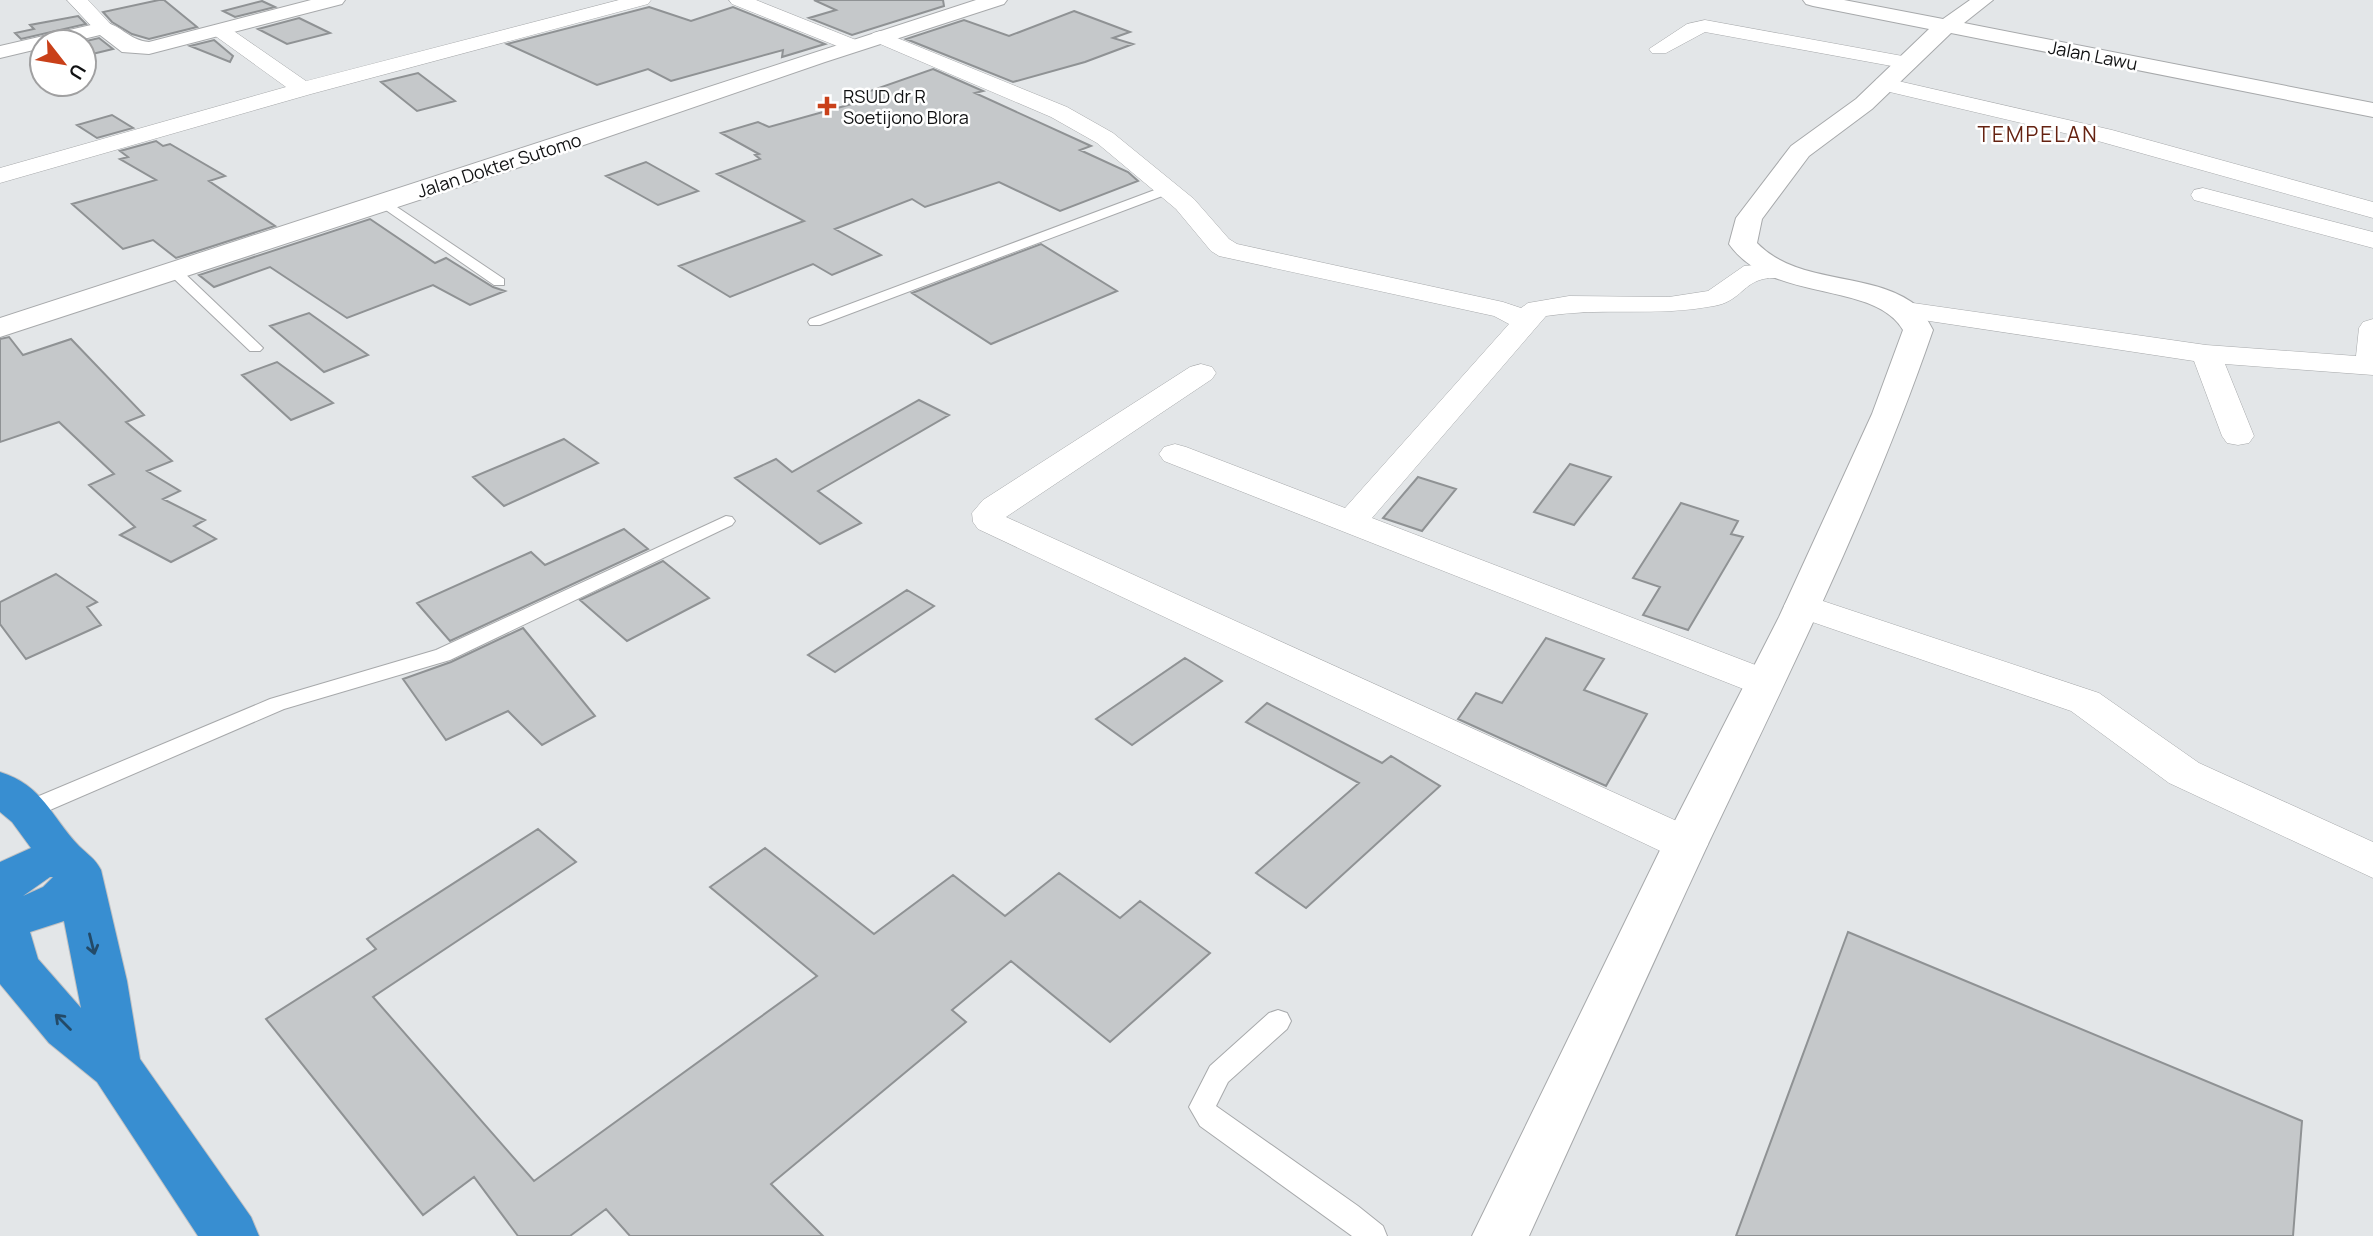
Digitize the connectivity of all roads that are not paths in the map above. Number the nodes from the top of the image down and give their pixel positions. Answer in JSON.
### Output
{"nodes":[{"id":1,"x":77,"y":0,"type":"edge"},
{"id":2,"x":335,"y":0,"type":"edge"},
{"id":3,"x":641,"y":0,"type":"edge"},
{"id":4,"x":997,"y":0,"type":"edge"},
{"id":5,"x":1813,"y":0,"type":"edge"},
{"id":6,"x":1983,"y":0,"type":"edge"},
{"id":7,"x":754,"y":2,"type":"edge"},
{"id":8,"x":104,"y":28,"type":"junction"},
{"id":9,"x":98,"y":29,"type":"edge"},
{"id":10,"x":220,"y":31,"type":"junction"},
{"id":11,"x":880,"y":37,"type":"junction"},
{"id":12,"x":28,"y":45,"type":"edge"},
{"id":13,"x":854,"y":46,"type":"junction"},
{"id":14,"x":1659,"y":49,"type":"dead end"},
{"id":15,"x":0,"y":52,"type":"edge"},
{"id":16,"x":1907,"y":68,"type":"junction"},
{"id":17,"x":303,"y":89,"type":"junction"},
{"id":18,"x":2373,"y":110,"type":"edge"},
{"id":19,"x":0,"y":176,"type":"edge"},
{"id":20,"x":1168,"y":189,"type":"junction"},
{"id":21,"x":2203,"y":195,"type":"dead end"},
{"id":22,"x":385,"y":203,"type":"junction"},
{"id":23,"x":2373,"y":210,"type":"edge"},
{"id":24,"x":2373,"y":240,"type":"edge"},
{"id":25,"x":1777,"y":271,"type":"junction"},
{"id":26,"x":175,"y":272,"type":"junction"},
{"id":27,"x":499,"y":282,"type":"dead end"},
{"id":28,"x":1906,"y":310,"type":"junction"},
{"id":29,"x":815,"y":323,"type":"dead end"},
{"id":30,"x":1524,"y":324,"type":"junction"},
{"id":31,"x":0,"y":328,"type":"edge"},
{"id":32,"x":2373,"y":328,"type":"edge"},
{"id":33,"x":255,"y":348,"type":"dead end"},
{"id":34,"x":2206,"y":354,"type":"junction"},
{"id":35,"x":2372,"y":365,"type":"edge"},
{"id":36,"x":1201,"y":373,"type":"dead end"},
{"id":37,"x":2238,"y":436,"type":"dead end"},
{"id":38,"x":1175,"y":454,"type":"dead end"},
{"id":39,"x":726,"y":520,"type":"dead end"},
{"id":40,"x":1350,"y":523,"type":"junction"},
{"id":41,"x":1802,"y":606,"type":"junction"},
{"id":42,"x":1765,"y":683,"type":"junction"},
{"id":43,"x":14,"y":799,"type":"edge"},
{"id":44,"x":1686,"y":844,"type":"junction"},
{"id":45,"x":2373,"y":861,"type":"edge"},
{"id":46,"x":71,"y":869,"type":"junction"},
{"id":47,"x":0,"y":890,"type":"edge"},
{"id":48,"x":0,"y":910,"type":"edge"},
{"id":49,"x":1278,"y":1021,"type":"dead end"},
{"id":50,"x":115,"y":1066,"type":"junction"},
{"id":51,"x":232,"y":1236,"type":"edge"},
{"id":52,"x":1373,"y":1236,"type":"edge"},
{"id":53,"x":1500,"y":1236,"type":"edge"}],
"edges":[{"from":1,"to":8,"type":"street"},
{"from":2,"to":10,"type":"main road"},
{"from":3,"to":17,"type":"street"},
{"from":4,"to":11,"type":"main road","name":"Jalan Dokter Sutomo"},
{"from":5,"to":16,"type":"main road","name":"Jalan Lawu"},
{"from":6,"to":16,"type":"main road"},
{"from":7,"to":13,"type":"street"},
{"from":8,"to":9,"type":"main road"},
{"from":8,"to":10,"type":"main road"},
{"from":10,"to":17,"type":"street"},
{"from":11,"to":13,"type":"main road","name":"Jalan Dokter Sutomo"},
{"from":11,"to":20,"type":"street"},
{"from":12,"to":15,"type":"main road"},
{"from":13,"to":22,"type":"main road","name":"Jalan Dokter Sutomo"},
{"from":14,"to":16,"type":"street"},
{"from":16,"to":18,"type":"main road","name":"Jalan Lawu"},
{"from":16,"to":23,"type":"street"},
{"from":16,"to":25,"type":"main road"},
{"from":17,"to":19,"type":"street"},
{"from":20,"to":29,"type":"lane"},
{"from":20,"to":30,"type":"street"},
{"from":21,"to":24,"type":"street"},
{"from":22,"to":26,"type":"main road","name":"Jalan Dokter Sutomo"},
{"from":22,"to":27,"type":"lane"},
{"from":25,"to":28,"type":"main road"},
{"from":25,"to":30,"type":"street"},
{"from":26,"to":31,"type":"main road","name":"Jalan Dokter Sutomo"},
{"from":26,"to":33,"type":"lane"},
{"from":28,"to":34,"type":"street"},
{"from":28,"to":41,"type":"main road"},
{"from":30,"to":40,"type":"street"},
{"from":32,"to":35,"type":"street"},
{"from":34,"to":35,"type":"street"},
{"from":34,"to":37,"type":"street"},
{"from":36,"to":44,"type":"street"},
{"from":38,"to":40,"type":"street"},
{"from":39,"to":43,"type":"lane"},
{"from":40,"to":42,"type":"street"},
{"from":41,"to":42,"type":"main road"},
{"from":41,"to":45,"type":"street"},
{"from":42,"to":44,"type":"main road"},
{"from":43,"to":46,"type":"highway"},
{"from":44,"to":53,"type":"main road"},
{"from":46,"to":47,"type":"highway"},
{"from":46,"to":48,"type":"highway"},
{"from":46,"to":50,"type":"highway","one_way":true},
{"from":50,"to":48,"type":"highway","one_way":true},
{"from":49,"to":52,"type":"lane"},
{"from":50,"to":51,"type":"highway"}]}
